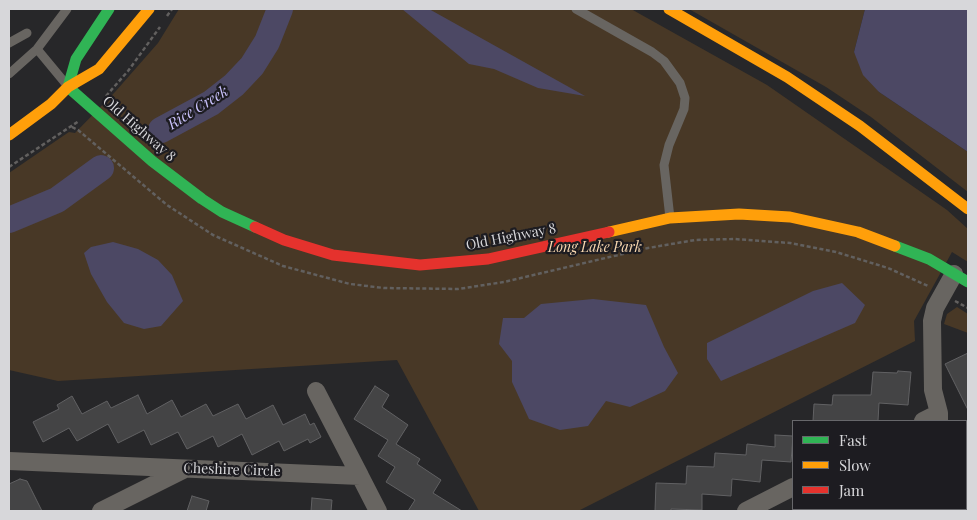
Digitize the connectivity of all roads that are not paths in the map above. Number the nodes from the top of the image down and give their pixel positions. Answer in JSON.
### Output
{"nodes":[{"id":1,"x":67,"y":9,"type":"edge"},
{"id":2,"x":109,"y":9,"type":"edge"},
{"id":3,"x":148,"y":9,"type":"edge"},
{"id":4,"x":576,"y":9,"type":"edge"},
{"id":5,"x":669,"y":9,"type":"edge"},
{"id":6,"x":27,"y":33,"type":"dead end"},
{"id":7,"x":9,"y":43,"type":"edge"},
{"id":8,"x":37,"y":49,"type":"junction"},
{"id":9,"x":9,"y":74,"type":"edge"},
{"id":10,"x":68,"y":86,"type":"junction"},
{"id":11,"x":9,"y":136,"type":"edge"},
{"id":12,"x":968,"y":210,"type":"edge"},
{"id":13,"x":670,"y":218,"type":"junction"},
{"id":14,"x":961,"y":278,"type":"edge"},
{"id":15,"x":316,"y":391,"type":"dead end"},
{"id":16,"x":939,"y":417,"type":"edge"},
{"id":17,"x":9,"y":461,"type":"edge"},
{"id":18,"x":186,"y":469,"type":"junction"},
{"id":19,"x":360,"y":476,"type":"junction"},
{"id":20,"x":792,"y":488,"type":"edge"},
{"id":21,"x":100,"y":511,"type":"edge"},
{"id":22,"x":378,"y":511,"type":"edge"},
{"id":23,"x":746,"y":511,"type":"edge"}],
"edges":[{"from":1,"to":8,"type":"lane"},
{"from":2,"to":10,"type":"main road"},
{"from":3,"to":10,"type":"main road"},
{"from":4,"to":13,"type":"lane"},
{"from":5,"to":12,"type":"main road"},
{"from":6,"to":7,"type":"lane"},
{"from":8,"to":9,"type":"lane"},
{"from":8,"to":10,"type":"lane"},
{"from":10,"to":11,"type":"main road"},
{"from":10,"to":13,"type":"main road","name":"Old Highway 8"},
{"from":13,"to":14,"type":"main road","name":"Old Highway 8"},
{"from":14,"to":16,"type":"street"},
{"from":15,"to":19,"type":"street"},
{"from":17,"to":18,"type":"street","name":"Cheshire Circle"},
{"from":18,"to":19,"type":"street","name":"Cheshire Circle"},
{"from":18,"to":21,"type":"street"},
{"from":19,"to":22,"type":"street"},
{"from":20,"to":23,"type":"street"}]}
